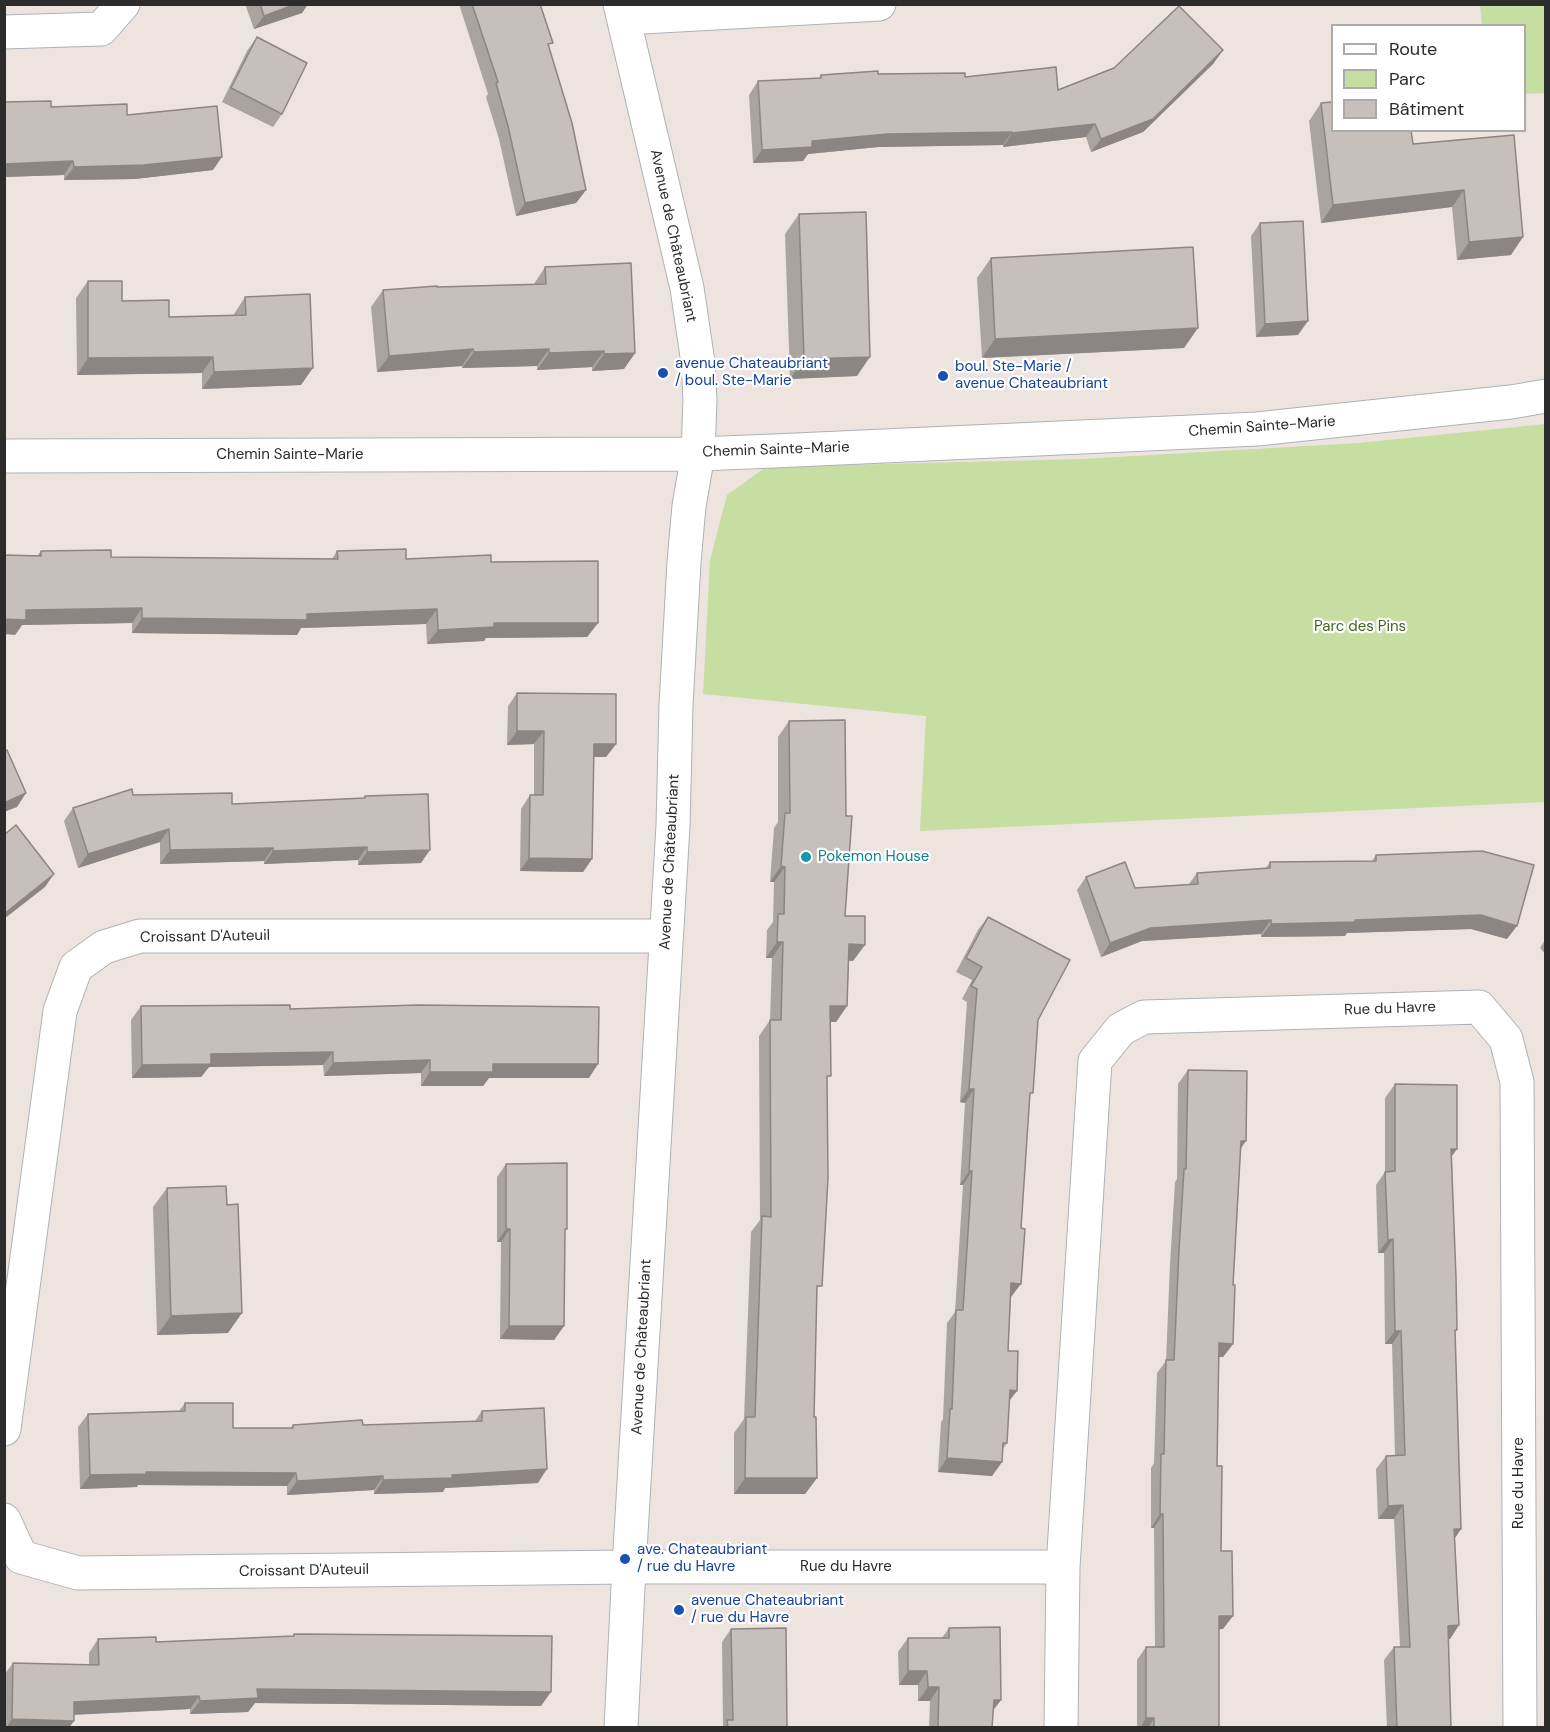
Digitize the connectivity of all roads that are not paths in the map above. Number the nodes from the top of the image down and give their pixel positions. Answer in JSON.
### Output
{"nodes":[{"id":1,"x":123,"y":4,"type":"edge"},
{"id":2,"x":879,"y":4,"type":"edge"},
{"id":3,"x":622,"y":11,"type":"edge"},
{"id":4,"x":4,"y":32,"type":"edge"},
{"id":5,"x":1545,"y":396,"type":"edge"},
{"id":6,"x":698,"y":454,"type":"junction"},
{"id":7,"x":4,"y":456,"type":"edge"},
{"id":8,"x":666,"y":936,"type":"junction"},
{"id":9,"x":4,"y":1429,"type":"edge"},
{"id":10,"x":4,"y":1520,"type":"edge"},
{"id":11,"x":629,"y":1567,"type":"junction"},
{"id":12,"x":1063,"y":1567,"type":"junction"},
{"id":13,"x":621,"y":1728,"type":"edge"},
{"id":14,"x":1061,"y":1728,"type":"edge"},
{"id":15,"x":1520,"y":1728,"type":"edge"}],
"edges":[{"from":1,"to":4,"type":"street"},
{"from":2,"to":3,"type":"street"},
{"from":3,"to":6,"type":"street","name":"Avenue de Châteaubriant"},
{"from":5,"to":6,"type":"street","name":"Chemin Sainte-Marie"},
{"from":6,"to":7,"type":"street","name":"Chemin Sainte-Marie"},
{"from":6,"to":8,"type":"street","name":"Avenue de Châteaubriant"},
{"from":8,"to":9,"type":"street","name":"Croissant D'Auteuil"},
{"from":8,"to":11,"type":"street","name":"Avenue de Châteaubriant"},
{"from":10,"to":11,"type":"street","name":"Croissant D'Auteuil"},
{"from":11,"to":12,"type":"street","name":"Rue du Havre"},
{"from":11,"to":13,"type":"street","name":"Avenue de Châteaubriant"},
{"from":12,"to":14,"type":"street","name":"Rue du Havre"},
{"from":12,"to":15,"type":"street","name":"Rue du Havre"}]}
